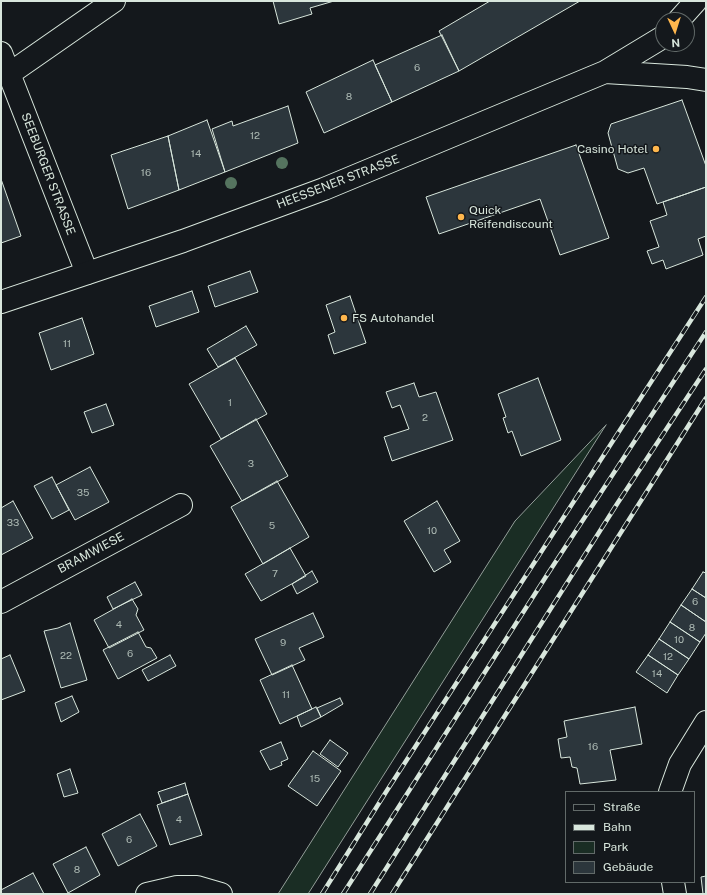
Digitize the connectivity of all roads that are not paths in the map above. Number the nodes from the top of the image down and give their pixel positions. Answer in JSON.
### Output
{"nodes":[{"id":1,"x":114,"y":1,"type":"edge"},
{"id":2,"x":696,"y":1,"type":"edge"},
{"id":3,"x":686,"y":12,"type":"edge"},
{"id":4,"x":655,"y":42,"type":"edge"},
{"id":5,"x":1,"y":53,"type":"edge"},
{"id":6,"x":605,"y":72,"type":"junction"},
{"id":7,"x":9,"y":74,"type":"junction"},
{"id":8,"x":706,"y":80,"type":"edge"},
{"id":9,"x":87,"y":273,"type":"junction"},
{"id":10,"x":1,"y":302,"type":"edge"},
{"id":11,"x":181,"y":505,"type":"dead end"},
{"id":12,"x":1,"y":602,"type":"edge"},
{"id":13,"x":706,"y":722,"type":"edge"},
{"id":14,"x":670,"y":791,"type":"edge"},
{"id":15,"x":673,"y":883,"type":"edge"},
{"id":16,"x":147,"y":894,"type":"edge"},
{"id":17,"x":221,"y":894,"type":"edge"},
{"id":18,"x":675,"y":894,"type":"edge"}],
"edges":[{"from":1,"to":7,"type":"main road"},
{"from":2,"to":3,"type":"main road"},
{"from":4,"to":6,"type":"main road","name":"HEESSENER STRASSE"},
{"from":5,"to":7,"type":"main road","name":"SEEBURGER STRASSE"},
{"from":6,"to":8,"type":"main road"},
{"from":6,"to":9,"type":"main road","name":"HEESSENER STRASSE"},
{"from":7,"to":9,"type":"main road","name":"SEEBURGER STRASSE"},
{"from":9,"to":10,"type":"main road","name":"HEESSENER STRASSE"},
{"from":11,"to":12,"type":"main road","name":"BRAMWIESE"},
{"from":13,"to":14,"type":"main road"},
{"from":15,"to":18,"type":"main road"},
{"from":16,"to":17,"type":"main road"}]}
